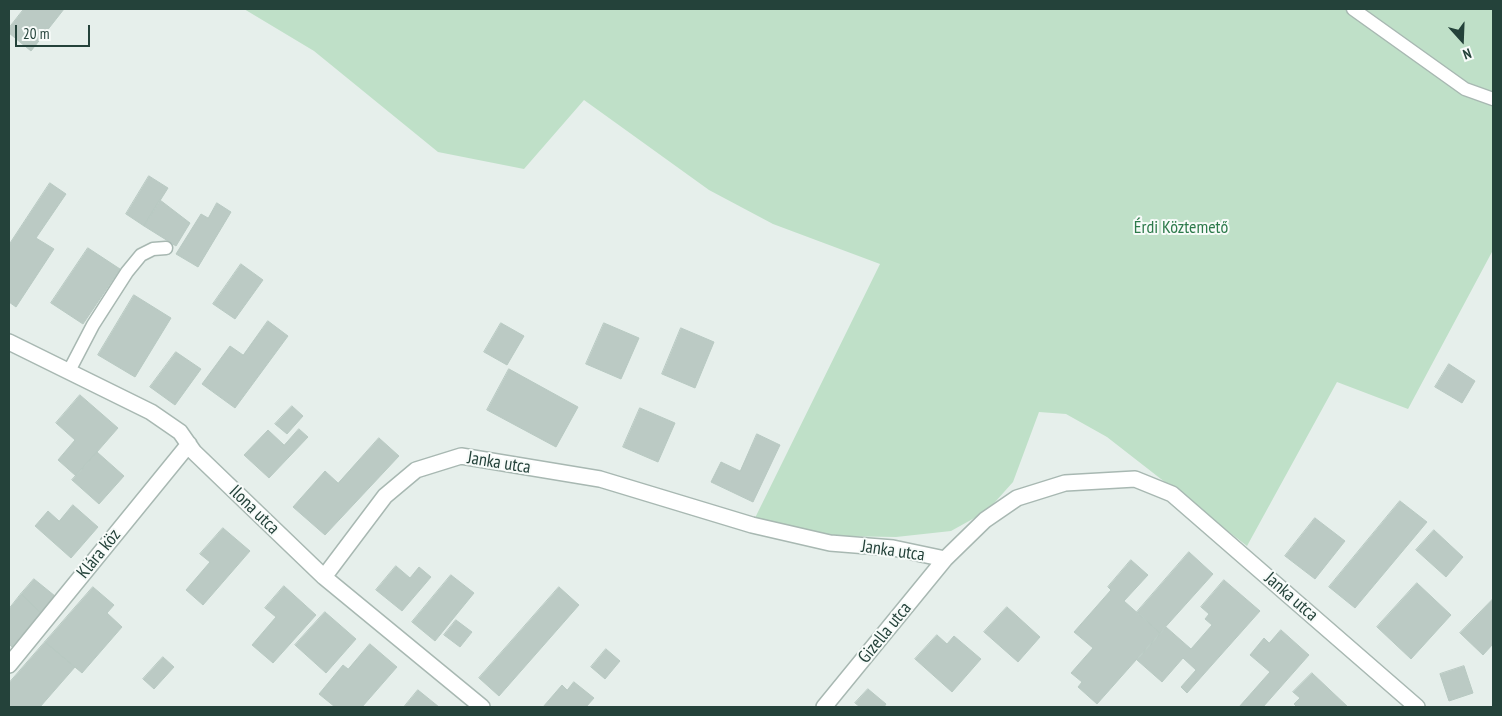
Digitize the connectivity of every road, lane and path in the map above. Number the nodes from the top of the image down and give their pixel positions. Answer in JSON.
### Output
{"nodes":[{"id":1,"x":1353,"y":9,"type":"edge"},
{"id":2,"x":1493,"y":99,"type":"edge"},
{"id":3,"x":166,"y":248,"type":"dead end"},
{"id":4,"x":9,"y":342,"type":"edge"},
{"id":5,"x":69,"y":371,"type":"junction"},
{"id":6,"x":189,"y":444,"type":"junction"},
{"id":7,"x":945,"y":559,"type":"junction"},
{"id":8,"x":324,"y":577,"type":"junction"},
{"id":9,"x":9,"y":665,"type":"edge"},
{"id":10,"x":482,"y":707,"type":"edge"},
{"id":11,"x":824,"y":707,"type":"edge"},
{"id":12,"x":1417,"y":707,"type":"edge"}],
"edges":[{"from":1,"to":2,"type":"lane"},
{"from":3,"to":5,"type":"lane"},
{"from":4,"to":5,"type":"street","name":"Ilona utca"},
{"from":5,"to":6,"type":"street","name":"Ilona utca"},
{"from":6,"to":8,"type":"street","name":"Ilona utca"},
{"from":6,"to":9,"type":"street","name":"Klára köz"},
{"from":7,"to":8,"type":"street","name":"Janka utca"},
{"from":7,"to":11,"type":"street","name":"Gizella utca"},
{"from":7,"to":12,"type":"street","name":"Janka utca"},
{"from":8,"to":10,"type":"street","name":"Ilona utca"}]}
